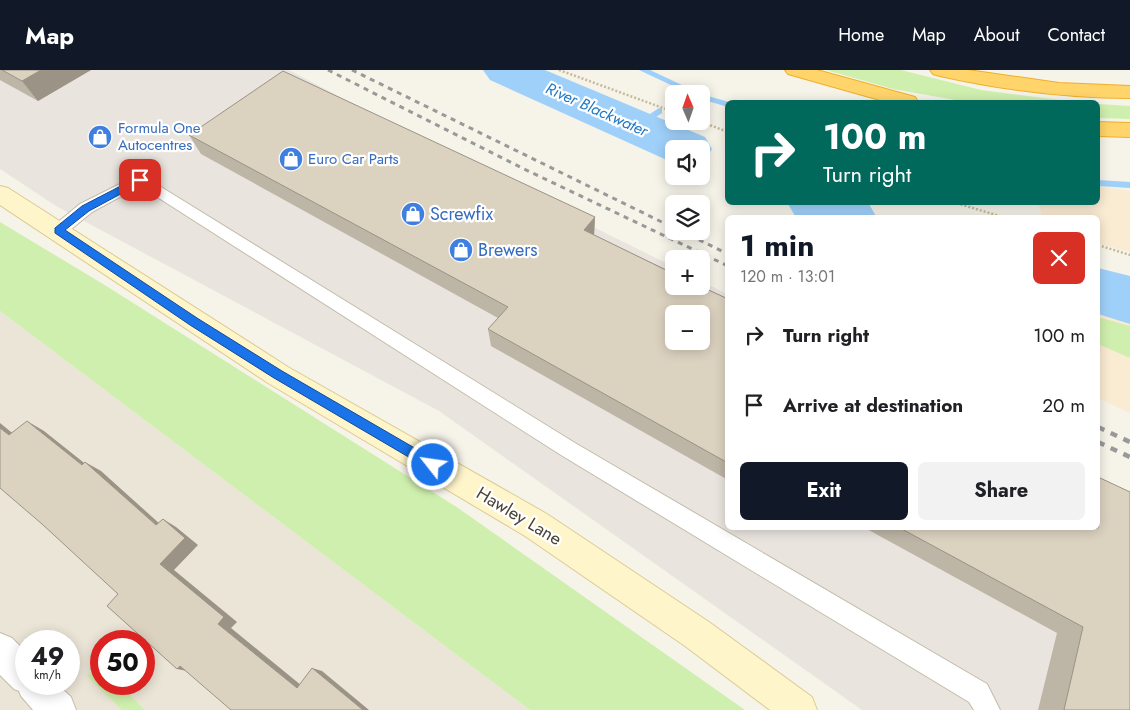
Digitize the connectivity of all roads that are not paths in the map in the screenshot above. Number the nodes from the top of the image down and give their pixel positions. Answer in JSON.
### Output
{"nodes":[{"id":1,"x":795,"y":70,"type":"edge"},
{"id":2,"x":940,"y":70,"type":"edge"},
{"id":3,"x":1130,"y":92,"type":"edge"},
{"id":4,"x":901,"y":100,"type":"edge"},
{"id":5,"x":1100,"y":129,"type":"edge"},
{"id":6,"x":1130,"y":130,"type":"edge"},
{"id":7,"x":0,"y":194,"type":"edge"},
{"id":8,"x":58,"y":231,"type":"junction"},
{"id":9,"x":0,"y":650,"type":"edge"},
{"id":10,"x":15,"y":666,"type":"edge"},
{"id":11,"x":44,"y":695,"type":"edge"},
{"id":12,"x":58,"y":710,"type":"edge"},
{"id":13,"x":799,"y":710,"type":"edge"},
{"id":14,"x":988,"y":710,"type":"edge"}],
"edges":[{"from":1,"to":4,"type":"highway"},
{"from":2,"to":3,"type":"highway"},
{"from":5,"to":6,"type":"highway"},
{"from":7,"to":8,"type":"main road","name":"Hawley Lane"},
{"from":8,"to":13,"type":"main road","name":"Hawley Lane"},
{"from":8,"to":14,"type":"lane"},
{"from":9,"to":10,"type":"street"},
{"from":11,"to":12,"type":"street"}]}
